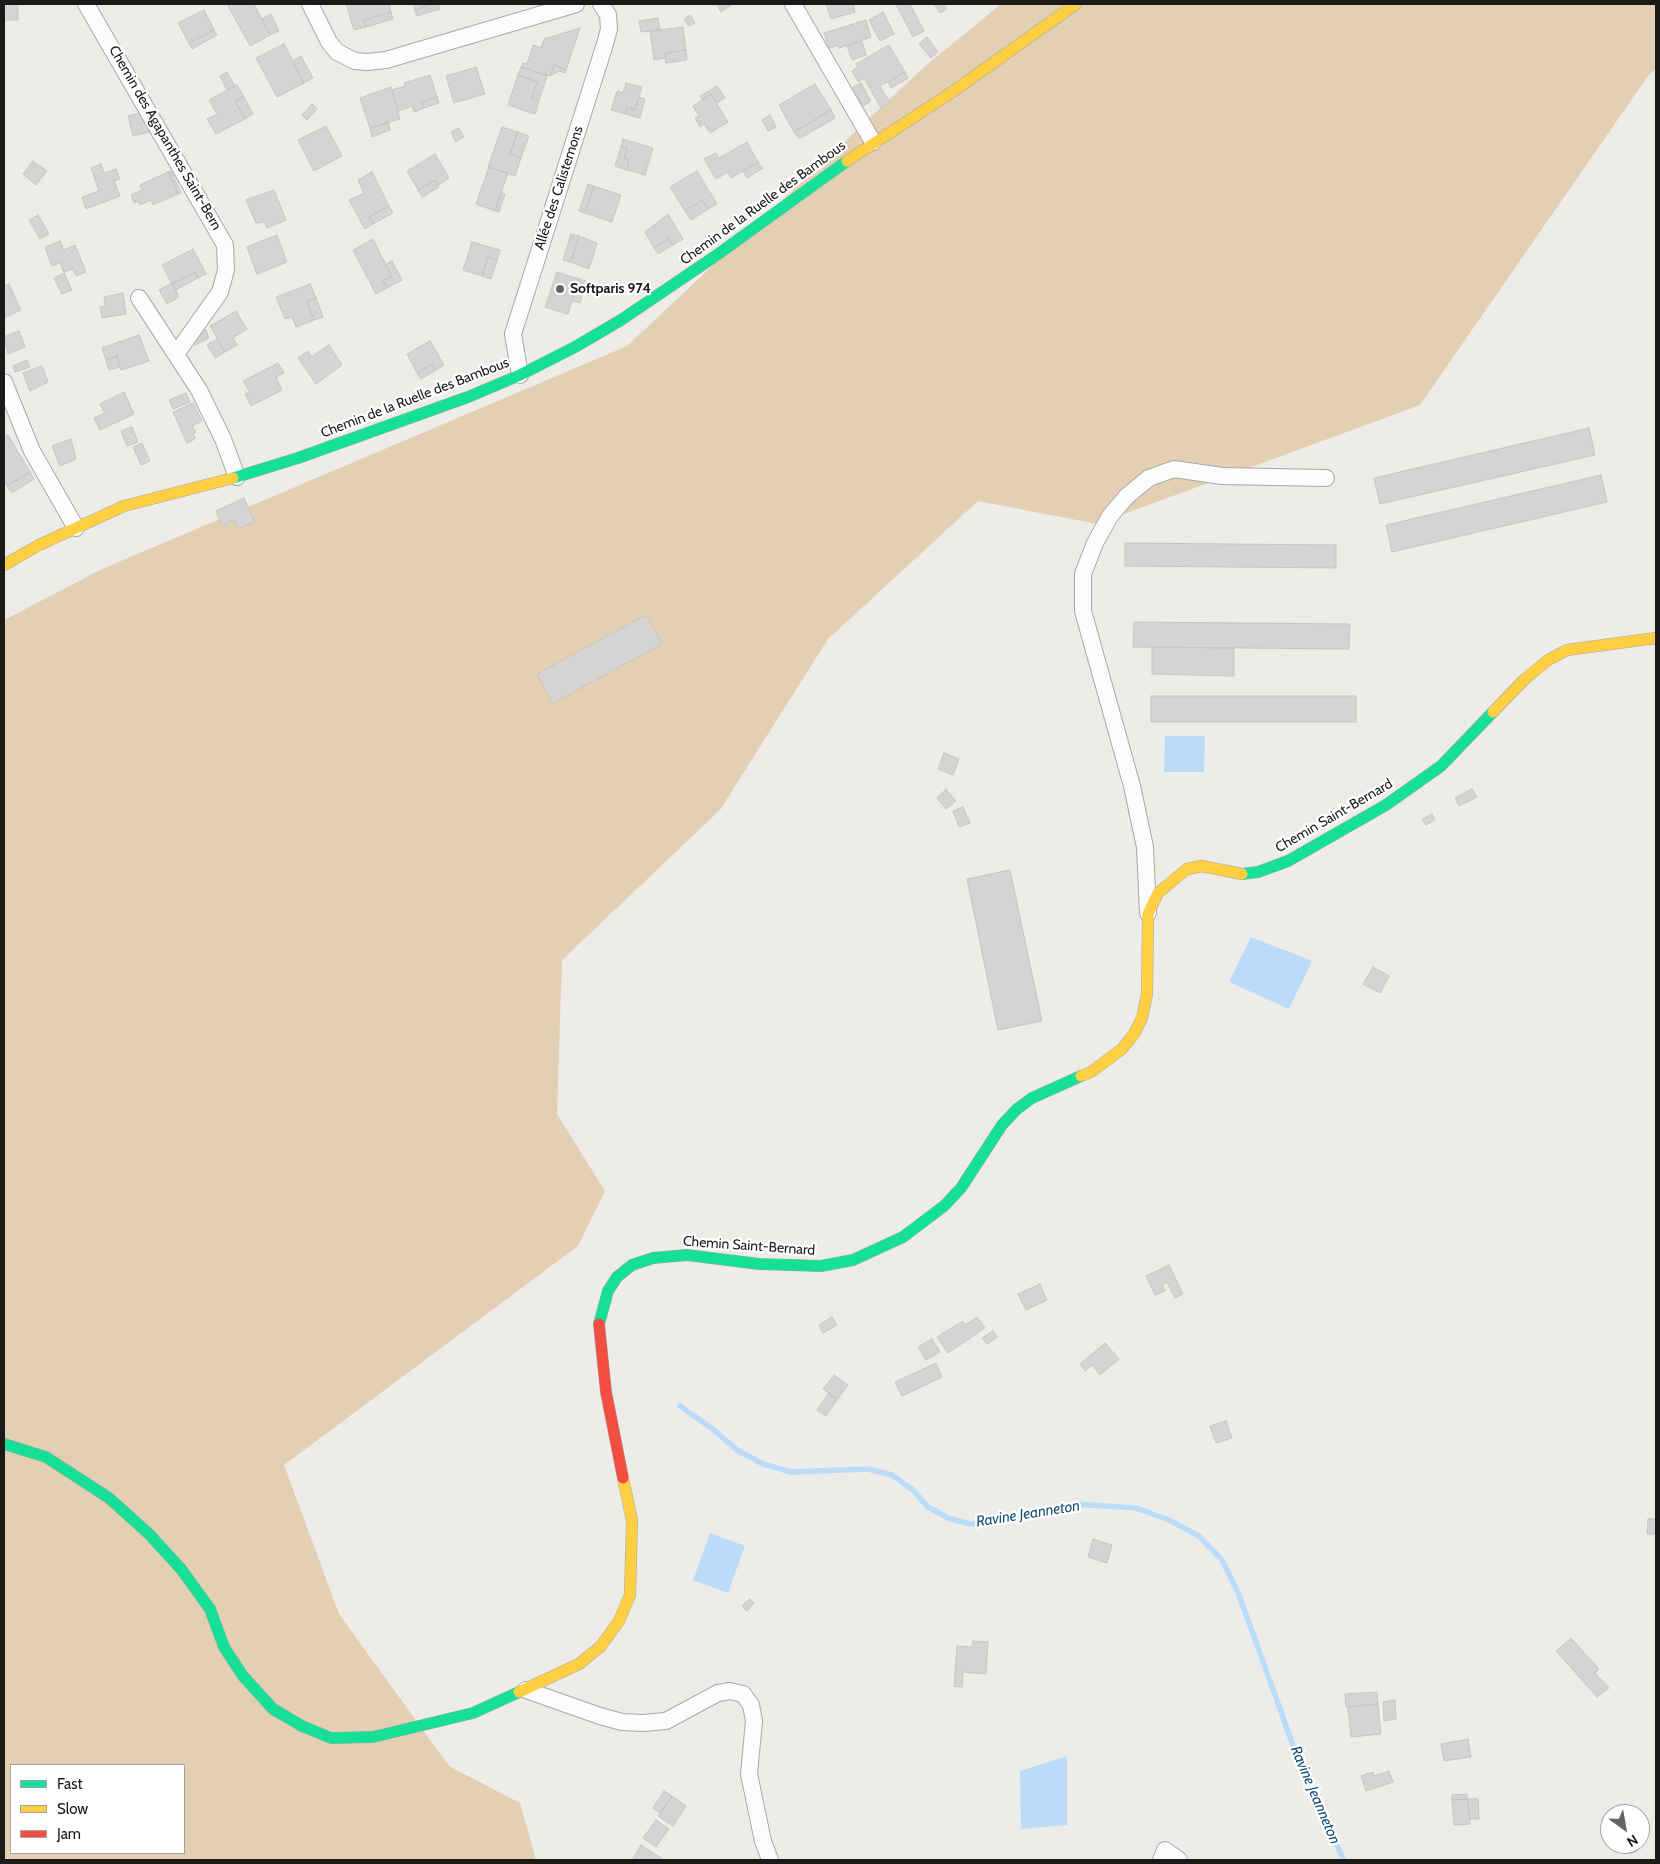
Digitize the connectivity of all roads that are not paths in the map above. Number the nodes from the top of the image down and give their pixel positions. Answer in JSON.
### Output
{"nodes":[{"id":1,"x":86,"y":4,"type":"edge"},
{"id":2,"x":310,"y":4,"type":"edge"},
{"id":3,"x":576,"y":4,"type":"edge"},
{"id":4,"x":601,"y":4,"type":"edge"},
{"id":5,"x":793,"y":4,"type":"edge"},
{"id":6,"x":1076,"y":4,"type":"edge"},
{"id":7,"x":873,"y":142,"type":"junction"},
{"id":8,"x":139,"y":298,"type":"dead end"},
{"id":9,"x":176,"y":354,"type":"junction"},
{"id":10,"x":520,"y":375,"type":"junction"},
{"id":11,"x":4,"y":382,"type":"edge"},
{"id":12,"x":237,"y":477,"type":"junction"},
{"id":13,"x":1326,"y":478,"type":"dead end"},
{"id":14,"x":76,"y":528,"type":"junction"},
{"id":15,"x":4,"y":566,"type":"edge"},
{"id":16,"x":1656,"y":638,"type":"edge"},
{"id":17,"x":1148,"y":914,"type":"junction"},
{"id":18,"x":4,"y":1444,"type":"edge"},
{"id":19,"x":526,"y":1690,"type":"junction"},
{"id":20,"x":770,"y":1860,"type":"edge"},
{"id":21,"x":1161,"y":1860,"type":"edge"},
{"id":22,"x":1179,"y":1860,"type":"edge"}],
"edges":[{"from":1,"to":9,"type":"street","name":"Chemin des Agapanthes Saint-Bern"},
{"from":2,"to":3,"type":"street"},
{"from":4,"to":10,"type":"street","name":"Allée des Calistemons"},
{"from":5,"to":7,"type":"street"},
{"from":6,"to":7,"type":"street","name":"Chemin de la Ruelle des Bambous"},
{"from":7,"to":10,"type":"street","name":"Chemin de la Ruelle des Bambous"},
{"from":8,"to":9,"type":"street"},
{"from":9,"to":12,"type":"street"},
{"from":10,"to":12,"type":"street","name":"Chemin de la Ruelle des Bambous"},
{"from":11,"to":14,"type":"street"},
{"from":12,"to":14,"type":"street","name":"Chemin de la Ruelle des Bambous"},
{"from":13,"to":17,"type":"street"},
{"from":14,"to":15,"type":"street","name":"Chemin de la Ruelle des Bambous"},
{"from":16,"to":17,"type":"street","name":"Chemin Saint-Bernard"},
{"from":17,"to":19,"type":"street","name":"Chemin Saint-Bernard"},
{"from":18,"to":19,"type":"street","name":"Chemin Saint-Bernard"},
{"from":19,"to":20,"type":"street"},
{"from":21,"to":22,"type":"street"}]}
